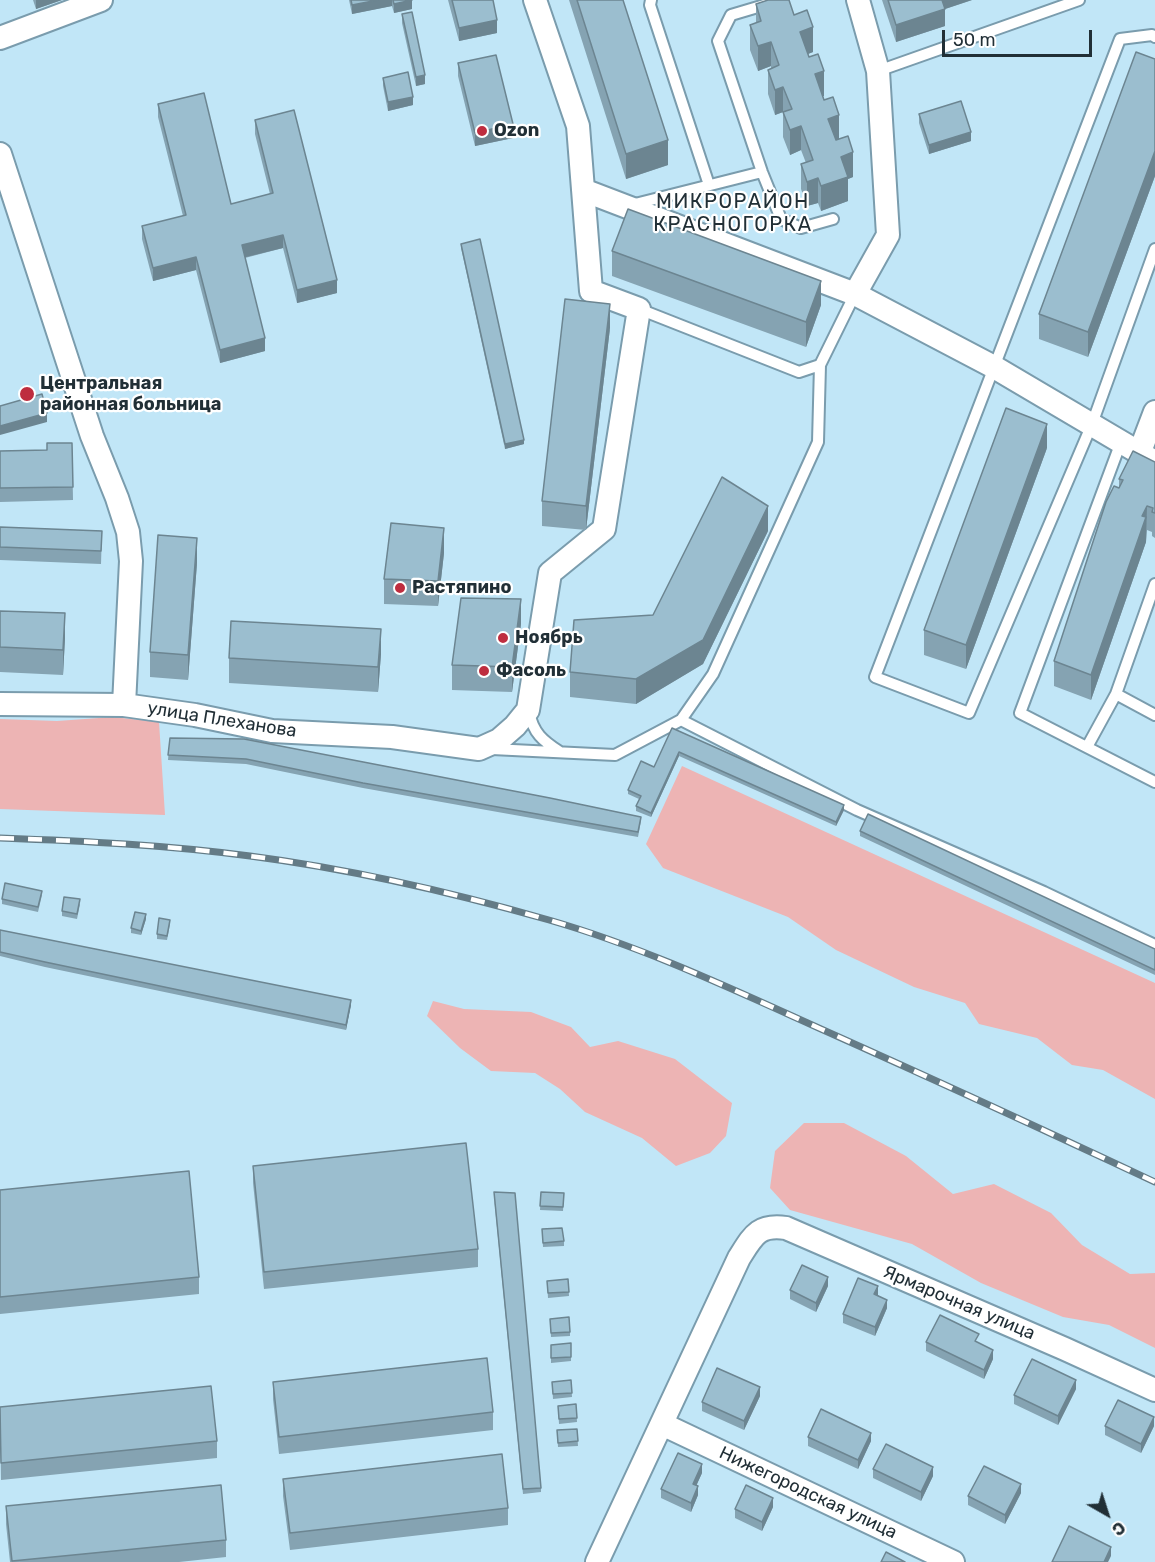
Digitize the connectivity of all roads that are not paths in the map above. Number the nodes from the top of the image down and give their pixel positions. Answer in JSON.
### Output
{"nodes":[{"id":1,"x":101,"y":0,"type":"edge"},
{"id":2,"x":535,"y":0,"type":"edge"},
{"id":3,"x":651,"y":0,"type":"edge"},
{"id":4,"x":858,"y":0,"type":"edge"},
{"id":5,"x":1079,"y":0,"type":"edge"},
{"id":6,"x":777,"y":2,"type":"edge"},
{"id":7,"x":1155,"y":37,"type":"edge"},
{"id":8,"x":0,"y":38,"type":"edge"},
{"id":9,"x":878,"y":71,"type":"junction"},
{"id":10,"x":0,"y":154,"type":"edge"},
{"id":11,"x":762,"y":172,"type":"junction"},
{"id":12,"x":709,"y":185,"type":"junction"},
{"id":13,"x":583,"y":190,"type":"junction"},
{"id":14,"x":625,"y":207,"type":"junction"},
{"id":15,"x":833,"y":219,"type":"dead end"},
{"id":16,"x":1155,"y":249,"type":"edge"},
{"id":17,"x":855,"y":294,"type":"junction"},
{"id":18,"x":639,"y":309,"type":"junction"},
{"id":19,"x":820,"y":365,"type":"junction"},
{"id":20,"x":994,"y":367,"type":"junction"},
{"id":21,"x":1155,"y":412,"type":"edge"},
{"id":22,"x":1092,"y":424,"type":"junction"},
{"id":23,"x":1138,"y":453,"type":"edge"},
{"id":24,"x":1155,"y":584,"type":"edge"},
{"id":25,"x":1116,"y":694,"type":"junction"},
{"id":26,"x":0,"y":704,"type":"edge"},
{"id":27,"x":124,"y":705,"type":"junction"},
{"id":28,"x":528,"y":710,"type":"junction"},
{"id":29,"x":1155,"y":715,"type":"edge"},
{"id":30,"x":681,"y":720,"type":"junction"},
{"id":31,"x":1087,"y":747,"type":"junction"},
{"id":32,"x":479,"y":749,"type":"junction"},
{"id":33,"x":561,"y":752,"type":"junction"},
{"id":34,"x":1155,"y":782,"type":"edge"},
{"id":35,"x":1155,"y":945,"type":"edge"},
{"id":36,"x":1155,"y":1390,"type":"edge"},
{"id":37,"x":662,"y":1424,"type":"junction"},
{"id":38,"x":597,"y":1562,"type":"edge"},
{"id":39,"x":953,"y":1562,"type":"edge"}],
"edges":[{"from":1,"to":8,"type":"street"},
{"from":2,"to":13,"type":"street"},
{"from":3,"to":12,"type":"lane"},
{"from":4,"to":9,"type":"street"},
{"from":5,"to":9,"type":"lane"},
{"from":6,"to":11,"type":"lane"},
{"from":7,"to":20,"type":"lane"},
{"from":9,"to":17,"type":"street"},
{"from":10,"to":27,"type":"street"},
{"from":11,"to":12,"type":"lane"},
{"from":11,"to":15,"type":"lane"},
{"from":12,"to":14,"type":"lane"},
{"from":13,"to":14,"type":"street"},
{"from":13,"to":18,"type":"street"},
{"from":14,"to":17,"type":"street"},
{"from":16,"to":22,"type":"lane"},
{"from":17,"to":19,"type":"lane"},
{"from":17,"to":20,"type":"street"},
{"from":18,"to":19,"type":"lane"},
{"from":18,"to":28,"type":"street"},
{"from":19,"to":30,"type":"lane"},
{"from":20,"to":22,"type":"street"},
{"from":20,"to":22,"type":"lane"},
{"from":21,"to":23,"type":"street"},
{"from":22,"to":23,"type":"street"},
{"from":23,"to":31,"type":"lane"},
{"from":24,"to":25,"type":"lane"},
{"from":25,"to":29,"type":"lane"},
{"from":25,"to":31,"type":"lane"},
{"from":26,"to":27,"type":"street","name":"улица Плеханова"},
{"from":27,"to":32,"type":"street","name":"улица Плеханова"},
{"from":28,"to":32,"type":"street"},
{"from":28,"to":33,"type":"lane"},
{"from":30,"to":33,"type":"lane"},
{"from":30,"to":35,"type":"lane"},
{"from":31,"to":34,"type":"lane"},
{"from":32,"to":33,"type":"lane"},
{"from":36,"to":37,"type":"street","name":"Ярмарочная улица"},
{"from":37,"to":38,"type":"street"},
{"from":37,"to":39,"type":"street","name":"Нижегородская улица"}]}
